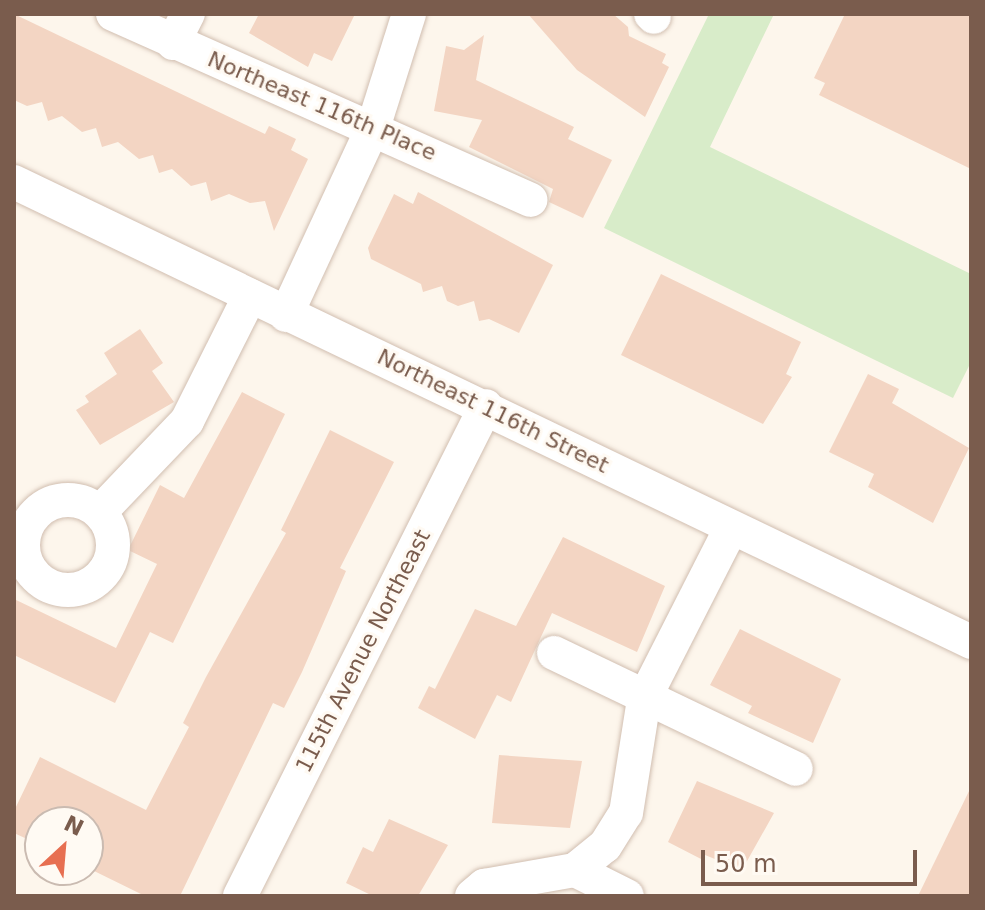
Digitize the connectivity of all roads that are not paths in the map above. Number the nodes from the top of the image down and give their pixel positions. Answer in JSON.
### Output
{"nodes":[{"id":1,"x":113,"y":14,"type":"edge"},
{"id":2,"x":409,"y":14,"type":"edge"},
{"id":3,"x":180,"y":28,"type":"edge"},
{"id":4,"x":374,"y":125,"type":"junction"},
{"id":5,"x":14,"y":182,"type":"edge"},
{"id":6,"x":530,"y":200,"type":"dead end"},
{"id":7,"x":250,"y":296,"type":"junction"},
{"id":8,"x":286,"y":315,"type":"junction"},
{"id":9,"x":486,"y":406,"type":"junction"},
{"id":10,"x":100,"y":512,"type":"dead end"},
{"id":11,"x":731,"y":528,"type":"junction"},
{"id":12,"x":971,"y":642,"type":"edge"},
{"id":13,"x":554,"y":653,"type":"dead end"},
{"id":14,"x":644,"y":699,"type":"junction"},
{"id":15,"x":796,"y":769,"type":"dead end"},
{"id":16,"x":575,"y":870,"type":"junction"},
{"id":17,"x":240,"y":896,"type":"edge"},
{"id":18,"x":472,"y":896,"type":"edge"},
{"id":19,"x":627,"y":896,"type":"edge"}],
"edges":[{"from":1,"to":3,"type":"street","name":"Northeast 116th Place"},
{"from":2,"to":4,"type":"street"},
{"from":3,"to":4,"type":"street","name":"Northeast 116th Place"},
{"from":4,"to":6,"type":"street","name":"Northeast 116th Place"},
{"from":4,"to":8,"type":"street"},
{"from":5,"to":7,"type":"street","name":"Northeast 116th Street"},
{"from":7,"to":8,"type":"street","name":"Northeast 116th Street"},
{"from":7,"to":10,"type":"street"},
{"from":8,"to":9,"type":"street","name":"Northeast 116th Street"},
{"from":9,"to":11,"type":"street","name":"Northeast 116th Street"},
{"from":9,"to":17,"type":"street","name":"115th Avenue Northeast"},
{"from":11,"to":12,"type":"street","name":"Northeast 116th Street"},
{"from":11,"to":14,"type":"street"},
{"from":13,"to":14,"type":"street"},
{"from":14,"to":15,"type":"street"},
{"from":14,"to":16,"type":"street"},
{"from":16,"to":18,"type":"street"},
{"from":16,"to":19,"type":"street"}]}
